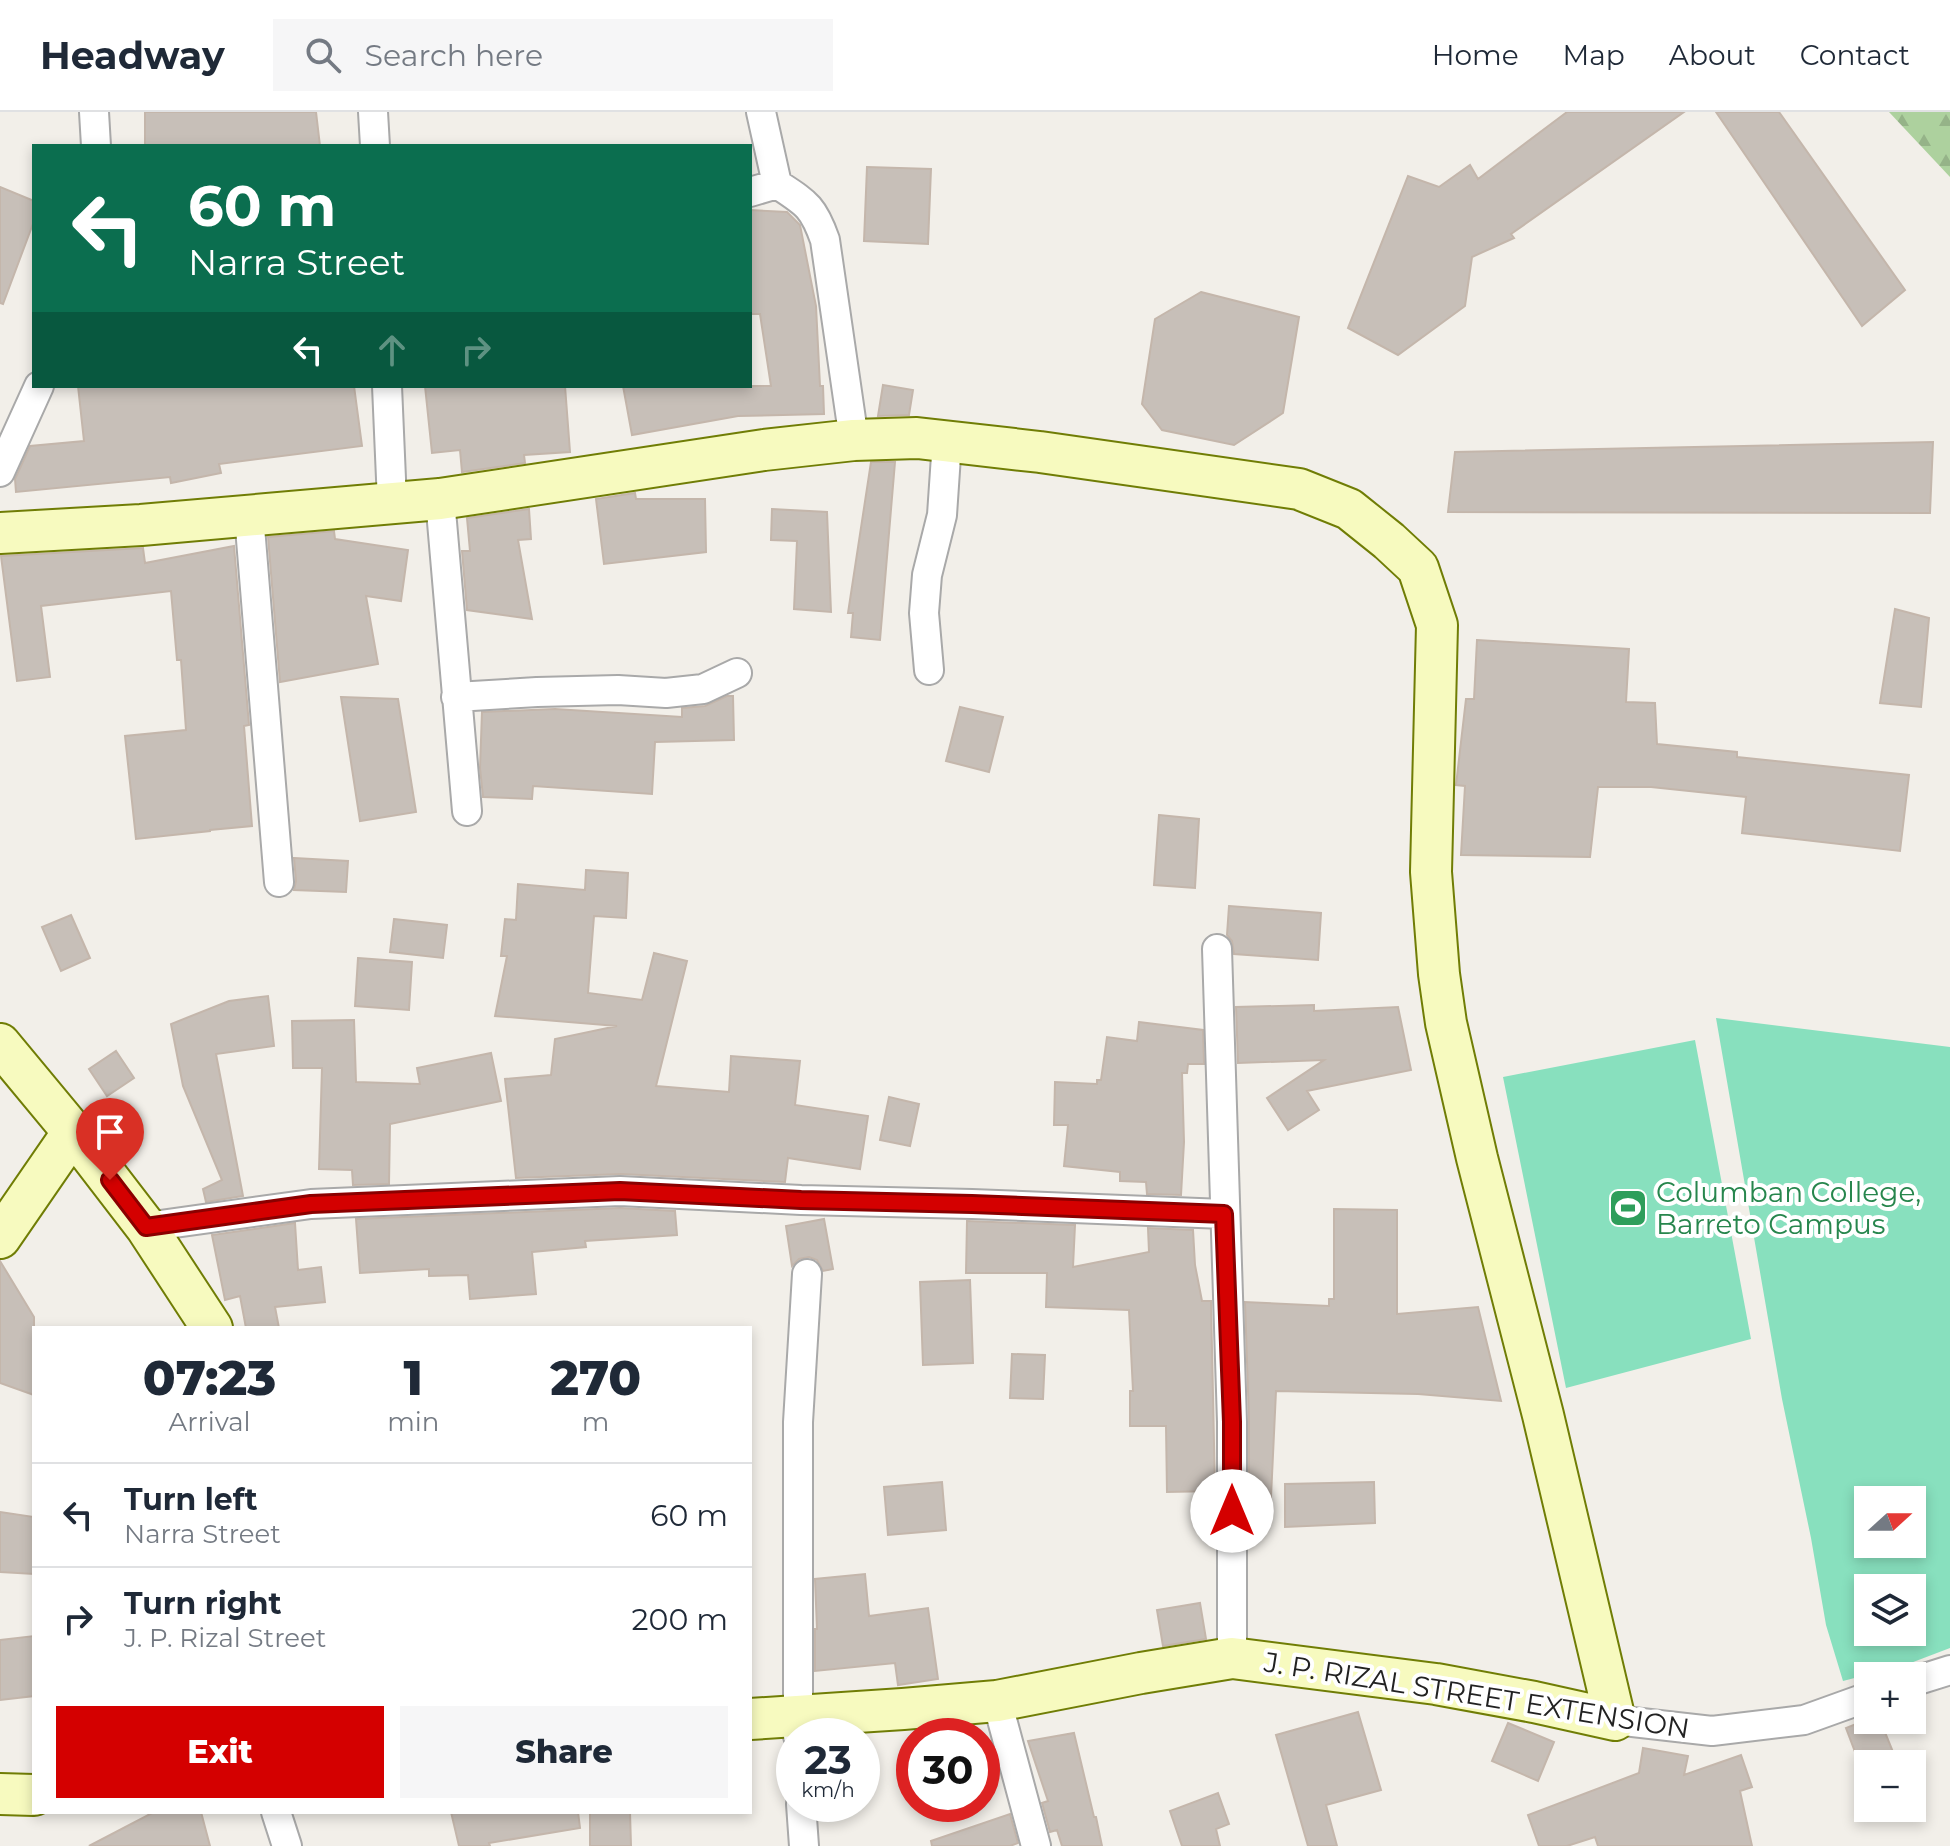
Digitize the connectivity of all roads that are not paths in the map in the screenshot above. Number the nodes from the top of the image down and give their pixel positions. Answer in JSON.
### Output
{"nodes":[{"id":1,"x":94,"y":112,"type":"edge"},
{"id":2,"x":373,"y":112,"type":"edge"},
{"id":3,"x":761,"y":112,"type":"edge"},
{"id":4,"x":96,"y":144,"type":"edge"},
{"id":5,"x":375,"y":144,"type":"edge"},
{"id":6,"x":764,"y":188,"type":"edge"},
{"id":7,"x":38,"y":388,"type":"edge"},
{"id":8,"x":387,"y":388,"type":"edge"},
{"id":9,"x":854,"y":440,"type":"junction"},
{"id":10,"x":947,"y":441,"type":"junction"},
{"id":11,"x":0,"y":472,"type":"edge"},
{"id":12,"x":440,"y":499,"type":"junction"},
{"id":13,"x":392,"y":502,"type":"junction"},
{"id":14,"x":249,"y":515,"type":"junction"},
{"id":15,"x":0,"y":533,"type":"edge"},
{"id":16,"x":929,"y":670,"type":"dead end"},
{"id":17,"x":737,"y":673,"type":"dead end"},
{"id":18,"x":456,"y":697,"type":"junction"},
{"id":19,"x":467,"y":811,"type":"dead end"},
{"id":20,"x":279,"y":882,"type":"dead end"},
{"id":21,"x":1217,"y":949,"type":"dead end"},
{"id":22,"x":0,"y":1044,"type":"edge"},
{"id":23,"x":73,"y":1132,"type":"junction"},
{"id":24,"x":1224,"y":1214,"type":"junction"},
{"id":25,"x":146,"y":1227,"type":"junction"},
{"id":26,"x":0,"y":1238,"type":"edge"},
{"id":27,"x":807,"y":1274,"type":"dead end"},
{"id":28,"x":211,"y":1326,"type":"edge"},
{"id":29,"x":1232,"y":1658,"type":"junction"},
{"id":30,"x":1950,"y":1670,"type":"edge"},
{"id":31,"x":1926,"y":1678,"type":"edge"},
{"id":32,"x":997,"y":1701,"type":"junction"},
{"id":33,"x":1854,"y":1702,"type":"edge"},
{"id":34,"x":798,"y":1718,"type":"edge"},
{"id":35,"x":847,"y":1718,"type":"edge"},
{"id":36,"x":752,"y":1719,"type":"edge"},
{"id":37,"x":1615,"y":1720,"type":"junction"},
{"id":38,"x":776,"y":1723,"type":"edge"},
{"id":39,"x":0,"y":1794,"type":"edge"},
{"id":40,"x":32,"y":1795,"type":"edge"},
{"id":41,"x":277,"y":1814,"type":"edge"},
{"id":42,"x":802,"y":1822,"type":"edge"},
{"id":43,"x":287,"y":1846,"type":"edge"},
{"id":44,"x":804,"y":1846,"type":"edge"},
{"id":45,"x":1036,"y":1846,"type":"edge"}],
"edges":[{"from":1,"to":4,"type":"street"},
{"from":2,"to":5,"type":"street"},
{"from":3,"to":6,"type":"street"},
{"from":6,"to":9,"type":"street"},
{"from":7,"to":11,"type":"street"},
{"from":8,"to":13,"type":"street"},
{"from":9,"to":10,"type":"street"},
{"from":9,"to":12,"type":"street"},
{"from":10,"to":16,"type":"street"},
{"from":10,"to":37,"type":"street"},
{"from":12,"to":13,"type":"street"},
{"from":12,"to":18,"type":"street"},
{"from":13,"to":14,"type":"street"},
{"from":14,"to":15,"type":"street"},
{"from":14,"to":20,"type":"street"},
{"from":17,"to":18,"type":"street"},
{"from":18,"to":19,"type":"street"},
{"from":21,"to":24,"type":"street"},
{"from":22,"to":23,"type":"street"},
{"from":23,"to":25,"type":"street"},
{"from":23,"to":26,"type":"street"},
{"from":24,"to":25,"type":"street"},
{"from":24,"to":29,"type":"street"},
{"from":25,"to":28,"type":"street"},
{"from":27,"to":34,"type":"street"},
{"from":29,"to":32,"type":"street","name":"J. P. RIZAL STREET EXTENSION"},
{"from":29,"to":37,"type":"street","name":"J. P. RIZAL STREET EXTENSION"},
{"from":30,"to":31,"type":"street"},
{"from":32,"to":35,"type":"street","name":"J. P. RIZAL STREET EXTENSION"},
{"from":32,"to":45,"type":"street"},
{"from":33,"to":37,"type":"street","name":"J. P. RIZAL STREET EXTENSION"},
{"from":36,"to":38,"type":"street","name":"J. P. RIZAL STREET EXTENSION"},
{"from":39,"to":40,"type":"street"},
{"from":41,"to":43,"type":"street"},
{"from":42,"to":44,"type":"street"}]}
